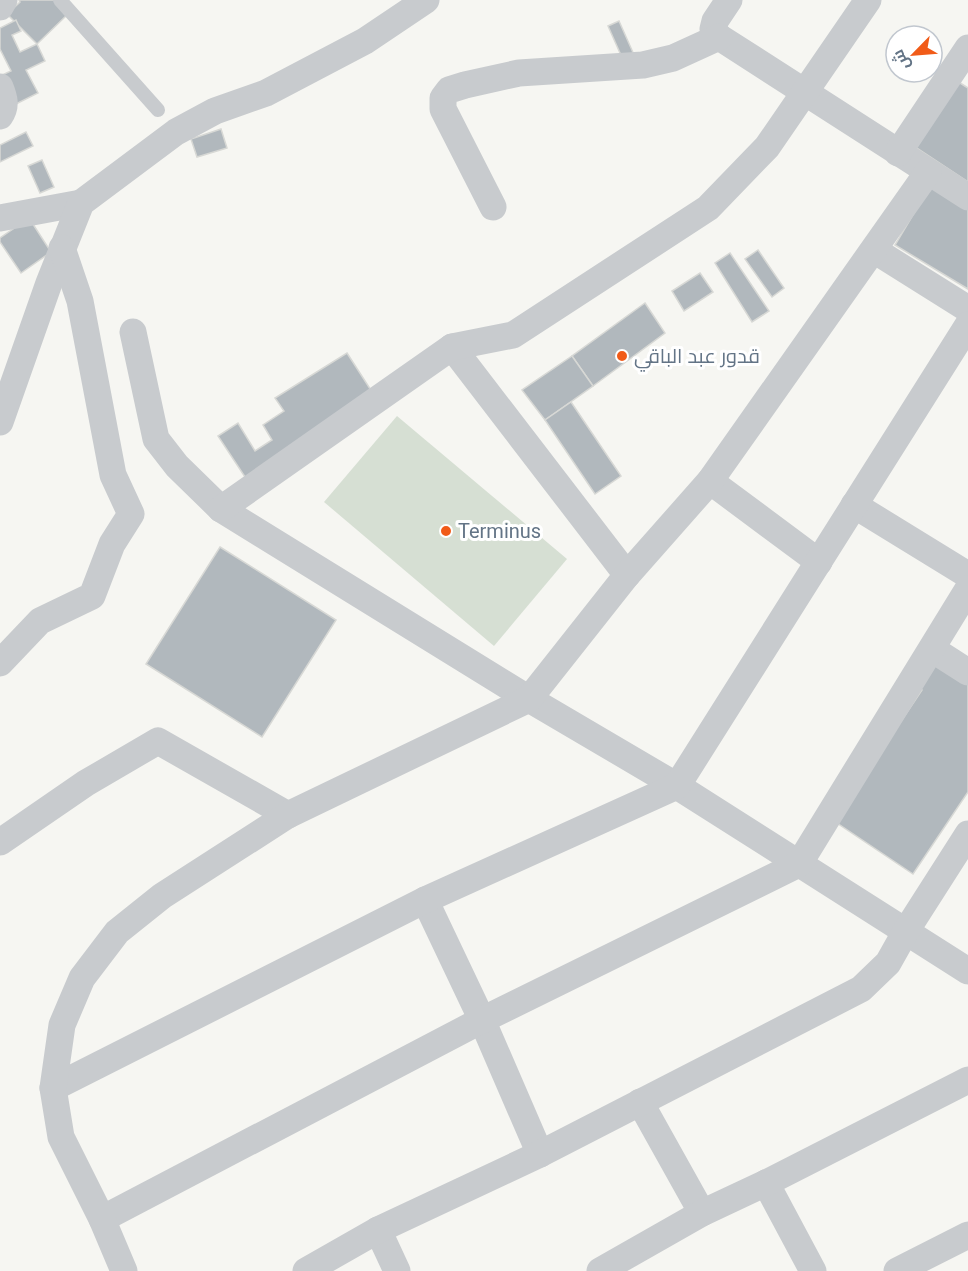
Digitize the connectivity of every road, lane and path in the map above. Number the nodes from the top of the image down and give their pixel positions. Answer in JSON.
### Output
{"nodes":[{"id":1,"x":4,"y":0,"type":"edge"},
{"id":2,"x":60,"y":0,"type":"edge"},
{"id":3,"x":426,"y":0,"type":"edge"},
{"id":4,"x":729,"y":0,"type":"edge"},
{"id":5,"x":868,"y":0,"type":"edge"},
{"id":6,"x":0,"y":7,"type":"edge"},
{"id":7,"x":719,"y":37,"type":"junction"},
{"id":8,"x":968,"y":48,"type":"edge"},
{"id":9,"x":960,"y":76,"type":"edge"},
{"id":10,"x":0,"y":87,"type":"edge"},
{"id":11,"x":806,"y":92,"type":"junction"},
{"id":12,"x":158,"y":110,"type":"dead end"},
{"id":13,"x":0,"y":116,"type":"edge"},
{"id":14,"x":898,"y":153,"type":"junction"},
{"id":15,"x":928,"y":172,"type":"junction"},
{"id":16,"x":968,"y":197,"type":"edge"},
{"id":17,"x":81,"y":203,"type":"junction"},
{"id":18,"x":493,"y":207,"type":"dead end"},
{"id":19,"x":0,"y":218,"type":"edge"},
{"id":20,"x":62,"y":248,"type":"junction"},
{"id":21,"x":874,"y":250,"type":"junction"},
{"id":22,"x":968,"y":309,"type":"edge"},
{"id":23,"x":968,"y":325,"type":"edge"},
{"id":24,"x":133,"y":332,"type":"dead end"},
{"id":25,"x":452,"y":347,"type":"junction"},
{"id":26,"x":0,"y":422,"type":"edge"},
{"id":27,"x":710,"y":481,"type":"junction"},
{"id":28,"x":854,"y":505,"type":"junction"},
{"id":29,"x":221,"y":509,"type":"junction"},
{"id":30,"x":819,"y":562,"type":"junction"},
{"id":31,"x":627,"y":574,"type":"junction"},
{"id":32,"x":968,"y":575,"type":"edge"},
{"id":33,"x":968,"y":589,"type":"edge"},
{"id":34,"x":932,"y":649,"type":"junction"},
{"id":35,"x":0,"y":663,"type":"edge"},
{"id":36,"x":968,"y":672,"type":"edge"},
{"id":37,"x":529,"y":699,"type":"junction"},
{"id":38,"x":676,"y":786,"type":"junction"},
{"id":39,"x":288,"y":815,"type":"junction"},
{"id":40,"x":968,"y":834,"type":"edge"},
{"id":41,"x":0,"y":842,"type":"edge"},
{"id":42,"x":799,"y":864,"type":"junction"},
{"id":43,"x":425,"y":900,"type":"junction"},
{"id":44,"x":906,"y":932,"type":"junction"},
{"id":45,"x":968,"y":971,"type":"edge"},
{"id":46,"x":482,"y":1020,"type":"junction"},
{"id":47,"x":968,"y":1080,"type":"edge"},
{"id":48,"x":53,"y":1088,"type":"junction"},
{"id":49,"x":640,"y":1102,"type":"junction"},
{"id":50,"x":540,"y":1154,"type":"junction"},
{"id":51,"x":766,"y":1183,"type":"junction"},
{"id":52,"x":702,"y":1214,"type":"junction"},
{"id":53,"x":102,"y":1219,"type":"junction"},
{"id":54,"x":378,"y":1230,"type":"junction"},
{"id":55,"x":968,"y":1235,"type":"edge"},
{"id":56,"x":124,"y":1271,"type":"edge"},
{"id":57,"x":306,"y":1271,"type":"edge"},
{"id":58,"x":397,"y":1271,"type":"edge"},
{"id":59,"x":600,"y":1271,"type":"edge"},
{"id":60,"x":813,"y":1271,"type":"edge"},
{"id":61,"x":897,"y":1271,"type":"edge"}],
"edges":[{"from":1,"to":6,"type":"street"},
{"from":2,"to":12,"type":"lane"},
{"from":3,"to":17,"type":"street"},
{"from":4,"to":7,"type":"street"},
{"from":5,"to":11,"type":"street"},
{"from":7,"to":11,"type":"street"},
{"from":7,"to":18,"type":"street"},
{"from":8,"to":9,"type":"street"},
{"from":9,"to":14,"type":"street"},
{"from":10,"to":13,"type":"street"},
{"from":11,"to":14,"type":"street"},
{"from":11,"to":25,"type":"street"},
{"from":14,"to":15,"type":"street"},
{"from":15,"to":16,"type":"street"},
{"from":15,"to":21,"type":"street"},
{"from":17,"to":19,"type":"street"},
{"from":17,"to":20,"type":"street"},
{"from":20,"to":26,"type":"street"},
{"from":20,"to":35,"type":"street"},
{"from":21,"to":22,"type":"street"},
{"from":21,"to":27,"type":"street"},
{"from":23,"to":28,"type":"street"},
{"from":24,"to":29,"type":"street"},
{"from":25,"to":29,"type":"street"},
{"from":25,"to":31,"type":"street"},
{"from":27,"to":30,"type":"street"},
{"from":27,"to":31,"type":"street"},
{"from":28,"to":30,"type":"street"},
{"from":28,"to":32,"type":"street"},
{"from":29,"to":37,"type":"street"},
{"from":30,"to":38,"type":"street"},
{"from":31,"to":37,"type":"street"},
{"from":33,"to":34,"type":"street"},
{"from":34,"to":36,"type":"street"},
{"from":34,"to":42,"type":"street"},
{"from":37,"to":38,"type":"street"},
{"from":37,"to":39,"type":"street"},
{"from":38,"to":42,"type":"street"},
{"from":38,"to":43,"type":"street"},
{"from":39,"to":41,"type":"street"},
{"from":39,"to":48,"type":"street"},
{"from":40,"to":44,"type":"street"},
{"from":42,"to":44,"type":"street"},
{"from":42,"to":46,"type":"street"},
{"from":43,"to":46,"type":"street"},
{"from":43,"to":48,"type":"street"},
{"from":44,"to":45,"type":"street"},
{"from":44,"to":49,"type":"street"},
{"from":46,"to":50,"type":"street"},
{"from":46,"to":53,"type":"street"},
{"from":47,"to":51,"type":"street"},
{"from":48,"to":53,"type":"street"},
{"from":49,"to":50,"type":"street"},
{"from":49,"to":52,"type":"street"},
{"from":50,"to":54,"type":"street"},
{"from":51,"to":52,"type":"street"},
{"from":51,"to":60,"type":"street"},
{"from":52,"to":59,"type":"street"},
{"from":53,"to":56,"type":"street"},
{"from":54,"to":57,"type":"street"},
{"from":54,"to":58,"type":"street"},
{"from":55,"to":61,"type":"street"}]}
